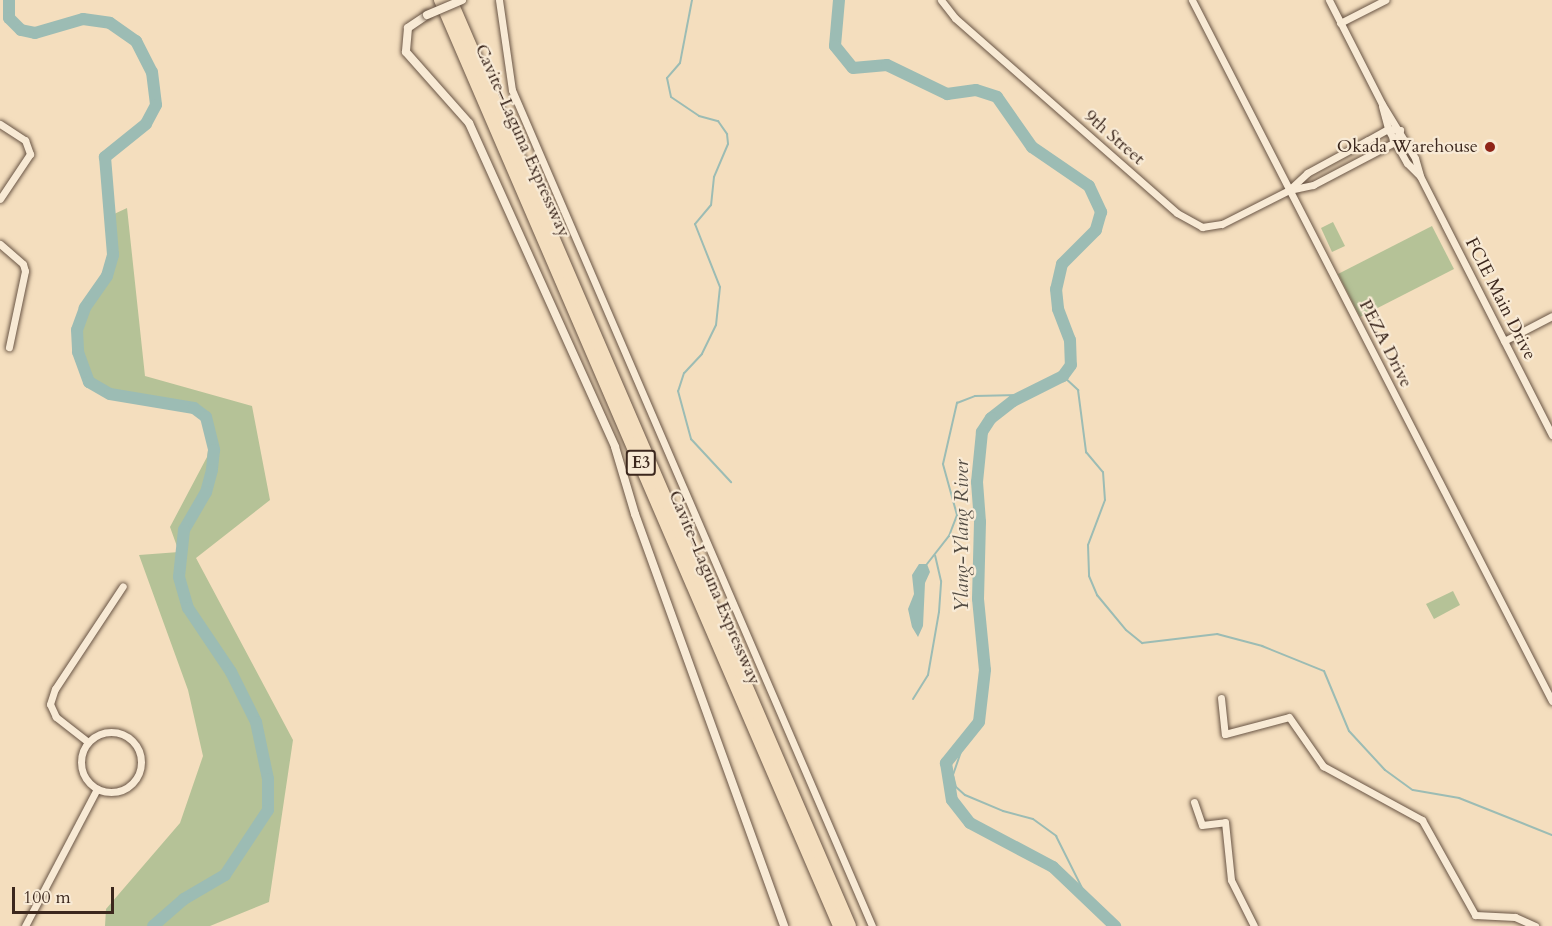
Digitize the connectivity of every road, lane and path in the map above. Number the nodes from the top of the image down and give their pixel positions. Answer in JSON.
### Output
{"nodes":[{"id":1,"x":440,"y":0,"type":"edge"},
{"id":2,"x":452,"y":0,"type":"edge"},
{"id":3,"x":462,"y":0,"type":"edge"},
{"id":4,"x":499,"y":0,"type":"edge"},
{"id":5,"x":941,"y":0,"type":"edge"},
{"id":6,"x":1192,"y":0,"type":"edge"},
{"id":7,"x":1329,"y":0,"type":"edge"},
{"id":8,"x":1385,"y":0,"type":"edge"},
{"id":9,"x":1341,"y":23,"type":"junction"},
{"id":10,"x":1382,"y":104,"type":"junction"},
{"id":11,"x":0,"y":124,"type":"edge"},
{"id":12,"x":1388,"y":129,"type":"junction"},
{"id":13,"x":1400,"y":130,"type":"junction"},
{"id":14,"x":1395,"y":142,"type":"junction"},
{"id":15,"x":1420,"y":176,"type":"junction"},
{"id":16,"x":0,"y":183,"type":"edge"},
{"id":17,"x":8,"y":188,"type":"junction"},
{"id":18,"x":1289,"y":190,"type":"junction"},
{"id":19,"x":0,"y":199,"type":"edge"},
{"id":20,"x":0,"y":244,"type":"edge"},
{"id":21,"x":1552,"y":316,"type":"edge"},
{"id":22,"x":1504,"y":341,"type":"junction"},
{"id":23,"x":9,"y":347,"type":"dead end"},
{"id":24,"x":1552,"y":435,"type":"edge"},
{"id":25,"x":123,"y":586,"type":"dead end"},
{"id":26,"x":1221,"y":698,"type":"dead end"},
{"id":27,"x":1552,"y":701,"type":"edge"},
{"id":28,"x":88,"y":742,"type":"junction"},
{"id":29,"x":97,"y":789,"type":"junction"},
{"id":30,"x":1194,"y":802,"type":"dead end"},
{"id":31,"x":25,"y":926,"type":"edge"},
{"id":32,"x":784,"y":926,"type":"edge"},
{"id":33,"x":839,"y":926,"type":"edge"},
{"id":34,"x":850,"y":926,"type":"edge"},
{"id":35,"x":872,"y":926,"type":"edge"},
{"id":36,"x":1254,"y":926,"type":"edge"},
{"id":37,"x":1536,"y":926,"type":"edge"}],
"edges":[{"from":1,"to":33,"type":"highway","name":"Cavite–Laguna Expressway","number":"E3"},
{"from":2,"to":34,"type":"highway","name":"Cavite–Laguna Expressway","number":"E3"},
{"from":3,"to":32,"type":"street","bridge":true},
{"from":4,"to":35,"type":"street"},
{"from":5,"to":18,"type":"street","name":"9th Street"},
{"from":6,"to":18,"type":"street","name":"PEZA Drive"},
{"from":7,"to":9,"type":"street","name":"FCIE Main Drive"},
{"from":8,"to":9,"type":"street"},
{"from":9,"to":10,"type":"street","name":"FCIE Main Drive"},
{"from":10,"to":12,"type":"street","name":"FCIE Main Drive"},
{"from":10,"to":13,"type":"street","name":"FCIE Main Drive"},
{"from":11,"to":17,"type":"street"},
{"from":12,"to":13,"type":"street"},
{"from":12,"to":14,"type":"street","name":"FCIE Main Drive"},
{"from":12,"to":18,"type":"street","name":"9th Street"},
{"from":13,"to":14,"type":"street"},
{"from":13,"to":15,"type":"street","name":"FCIE Main Drive"},
{"from":14,"to":15,"type":"street","name":"FCIE Main Drive"},
{"from":14,"to":18,"type":"street","name":"9th Street"},
{"from":15,"to":22,"type":"street","name":"FCIE Main Drive"},
{"from":16,"to":17,"type":"street"},
{"from":17,"to":19,"type":"street"},
{"from":18,"to":27,"type":"street","name":"PEZA Drive"},
{"from":20,"to":23,"type":"street"},
{"from":21,"to":22,"type":"street"},
{"from":22,"to":24,"type":"street","name":"FCIE Main Drive"},
{"from":25,"to":28,"type":"street"},
{"from":26,"to":37,"type":"street"},
{"from":28,"to":29,"type":"street"},
{"from":28,"to":29,"type":"street"},
{"from":29,"to":31,"type":"street"},
{"from":30,"to":36,"type":"street"}]}
